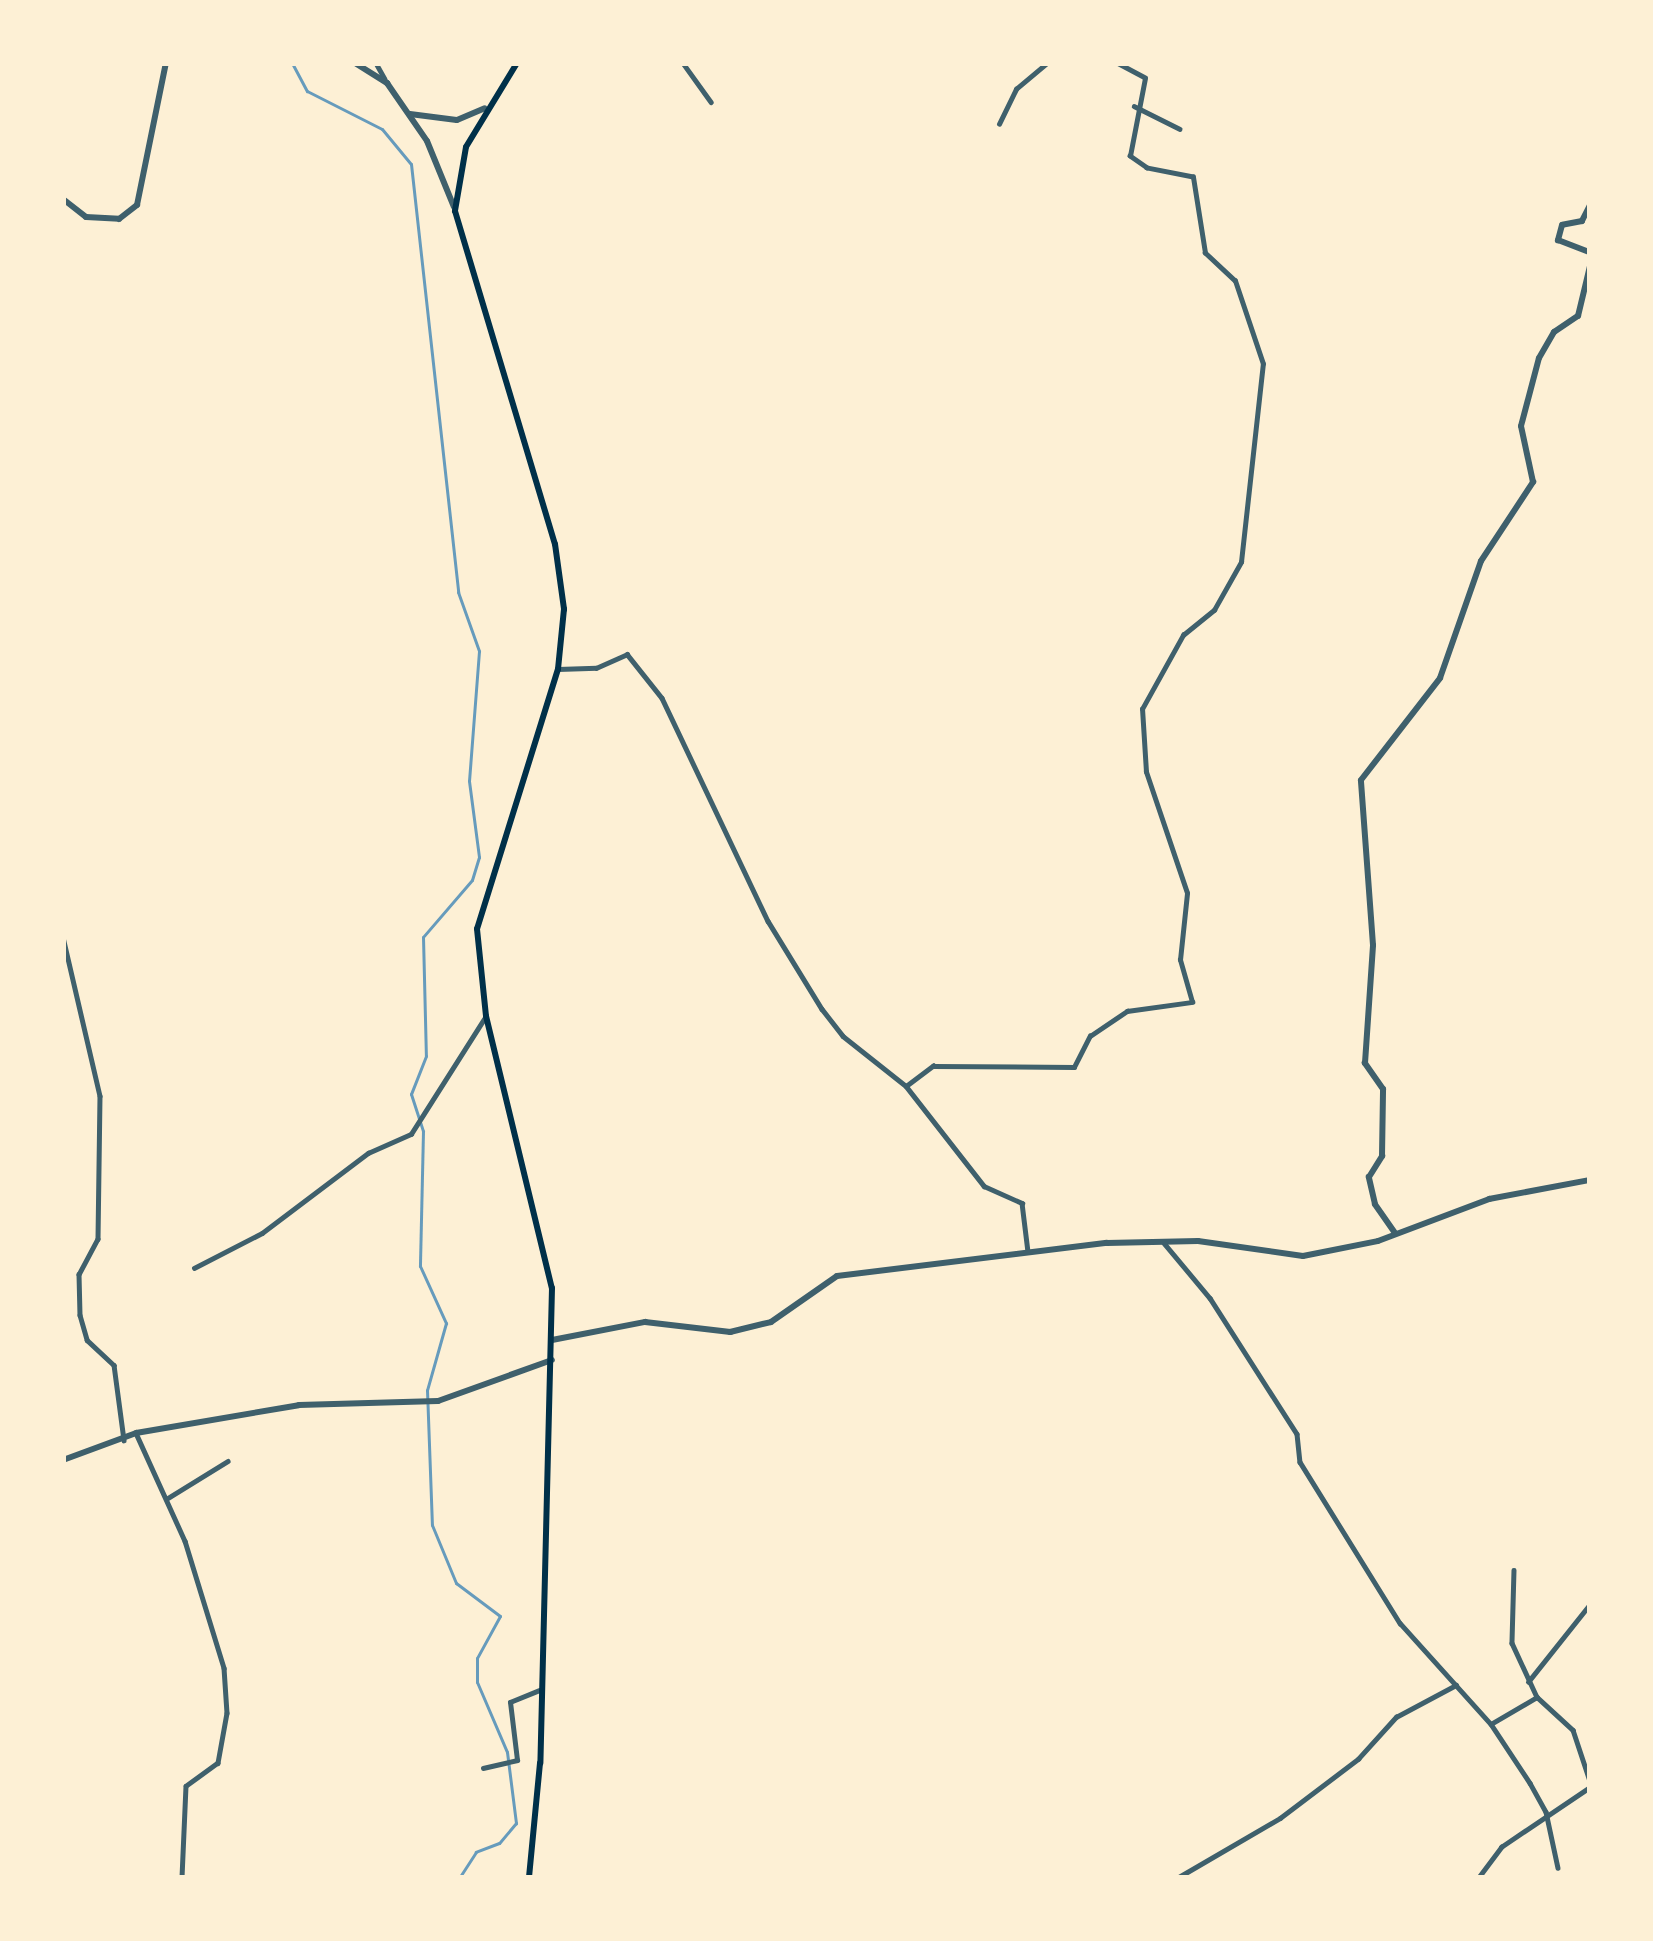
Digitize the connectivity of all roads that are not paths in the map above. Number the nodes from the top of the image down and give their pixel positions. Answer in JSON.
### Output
{"nodes":[{"id":1,"x":166,"y":63,"type":"edge"},
{"id":2,"x":355,"y":63,"type":"edge"},
{"id":3,"x":376,"y":63,"type":"edge"},
{"id":4,"x":517,"y":63,"type":"edge"},
{"id":5,"x":683,"y":63,"type":"edge"},
{"id":6,"x":1047,"y":63,"type":"edge"},
{"id":7,"x":1059,"y":63,"type":"edge"},
{"id":8,"x":1081,"y":63,"type":"edge"},
{"id":9,"x":1118,"y":63,"type":"edge"},
{"id":10,"x":387,"y":83,"type":"junction"},
{"id":11,"x":711,"y":102,"type":"dead end"},
{"id":12,"x":399,"y":104,"type":"junction"},
{"id":13,"x":1134,"y":106,"type":"junction"},
{"id":14,"x":485,"y":109,"type":"junction"},
{"id":15,"x":998,"y":124,"type":"dead end"},
{"id":16,"x":1180,"y":129,"type":"dead end"},
{"id":17,"x":63,"y":200,"type":"edge"},
{"id":18,"x":1590,"y":205,"type":"edge"},
{"id":19,"x":455,"y":211,"type":"junction"},
{"id":20,"x":1590,"y":252,"type":"edge"},
{"id":21,"x":1590,"y":266,"type":"edge"},
{"id":22,"x":558,"y":669,"type":"junction"},
{"id":23,"x":63,"y":937,"type":"edge"},
{"id":24,"x":486,"y":1016,"type":"junction"},
{"id":25,"x":906,"y":1086,"type":"junction"},
{"id":26,"x":1590,"y":1180,"type":"edge"},
{"id":27,"x":1395,"y":1233,"type":"junction"},
{"id":28,"x":1164,"y":1243,"type":"junction"},
{"id":29,"x":1028,"y":1252,"type":"junction"},
{"id":30,"x":194,"y":1268,"type":"dead end"},
{"id":31,"x":552,"y":1340,"type":"junction"},
{"id":32,"x":552,"y":1360,"type":"junction"},
{"id":33,"x":136,"y":1433,"type":"junction"},
{"id":34,"x":124,"y":1440,"type":"junction"},
{"id":35,"x":63,"y":1460,"type":"edge"},
{"id":36,"x":228,"y":1461,"type":"dead end"},
{"id":37,"x":168,"y":1498,"type":"junction"},
{"id":38,"x":1514,"y":1570,"type":"dead end"},
{"id":39,"x":1590,"y":1604,"type":"edge"},
{"id":40,"x":1528,"y":1682,"type":"junction"},
{"id":41,"x":1456,"y":1685,"type":"junction"},
{"id":42,"x":538,"y":1690,"type":"junction"},
{"id":43,"x":1537,"y":1697,"type":"junction"},
{"id":44,"x":1491,"y":1724,"type":"junction"},
{"id":45,"x":486,"y":1767,"type":"dead end"},
{"id":46,"x":1590,"y":1784,"type":"edge"},
{"id":47,"x":1546,"y":1812,"type":"junction"},
{"id":48,"x":1558,"y":1868,"type":"dead end"},
{"id":49,"x":182,"y":1878,"type":"edge"},
{"id":50,"x":529,"y":1878,"type":"edge"},
{"id":51,"x":1177,"y":1878,"type":"edge"},
{"id":52,"x":1478,"y":1878,"type":"edge"}],
"edges":[{"from":1,"to":17,"type":"street"},
{"from":2,"to":10,"type":"street"},
{"from":3,"to":10,"type":"street"},
{"from":4,"to":14,"type":"main road"},
{"from":5,"to":11,"type":"street"},
{"from":6,"to":15,"type":"street"},
{"from":7,"to":8,"type":"street"},
{"from":9,"to":13,"type":"street"},
{"from":10,"to":12,"type":"street"},
{"from":12,"to":14,"type":"street"},
{"from":12,"to":19,"type":"street"},
{"from":13,"to":16,"type":"street"},
{"from":13,"to":25,"type":"street"},
{"from":14,"to":19,"type":"main road"},
{"from":18,"to":20,"type":"street"},
{"from":19,"to":22,"type":"main road"},
{"from":21,"to":27,"type":"street"},
{"from":22,"to":24,"type":"main road"},
{"from":22,"to":25,"type":"street"},
{"from":23,"to":34,"type":"street"},
{"from":24,"to":30,"type":"street"},
{"from":24,"to":31,"type":"main road"},
{"from":25,"to":29,"type":"street"},
{"from":26,"to":27,"type":"street"},
{"from":27,"to":28,"type":"street"},
{"from":28,"to":29,"type":"street"},
{"from":28,"to":41,"type":"street"},
{"from":29,"to":31,"type":"street"},
{"from":31,"to":32,"type":"main road"},
{"from":32,"to":33,"type":"street"},
{"from":32,"to":42,"type":"main road"},
{"from":33,"to":34,"type":"street"},
{"from":33,"to":37,"type":"street"},
{"from":34,"to":35,"type":"street"},
{"from":36,"to":37,"type":"street"},
{"from":37,"to":49,"type":"street"},
{"from":38,"to":40,"type":"street"},
{"from":39,"to":40,"type":"street"},
{"from":40,"to":43,"type":"street"},
{"from":41,"to":44,"type":"street"},
{"from":41,"to":51,"type":"street"},
{"from":42,"to":45,"type":"street"},
{"from":42,"to":50,"type":"main road"},
{"from":43,"to":44,"type":"street"},
{"from":43,"to":46,"type":"street"},
{"from":44,"to":47,"type":"street"},
{"from":46,"to":47,"type":"street"},
{"from":47,"to":48,"type":"street"},
{"from":47,"to":52,"type":"street"}]}
